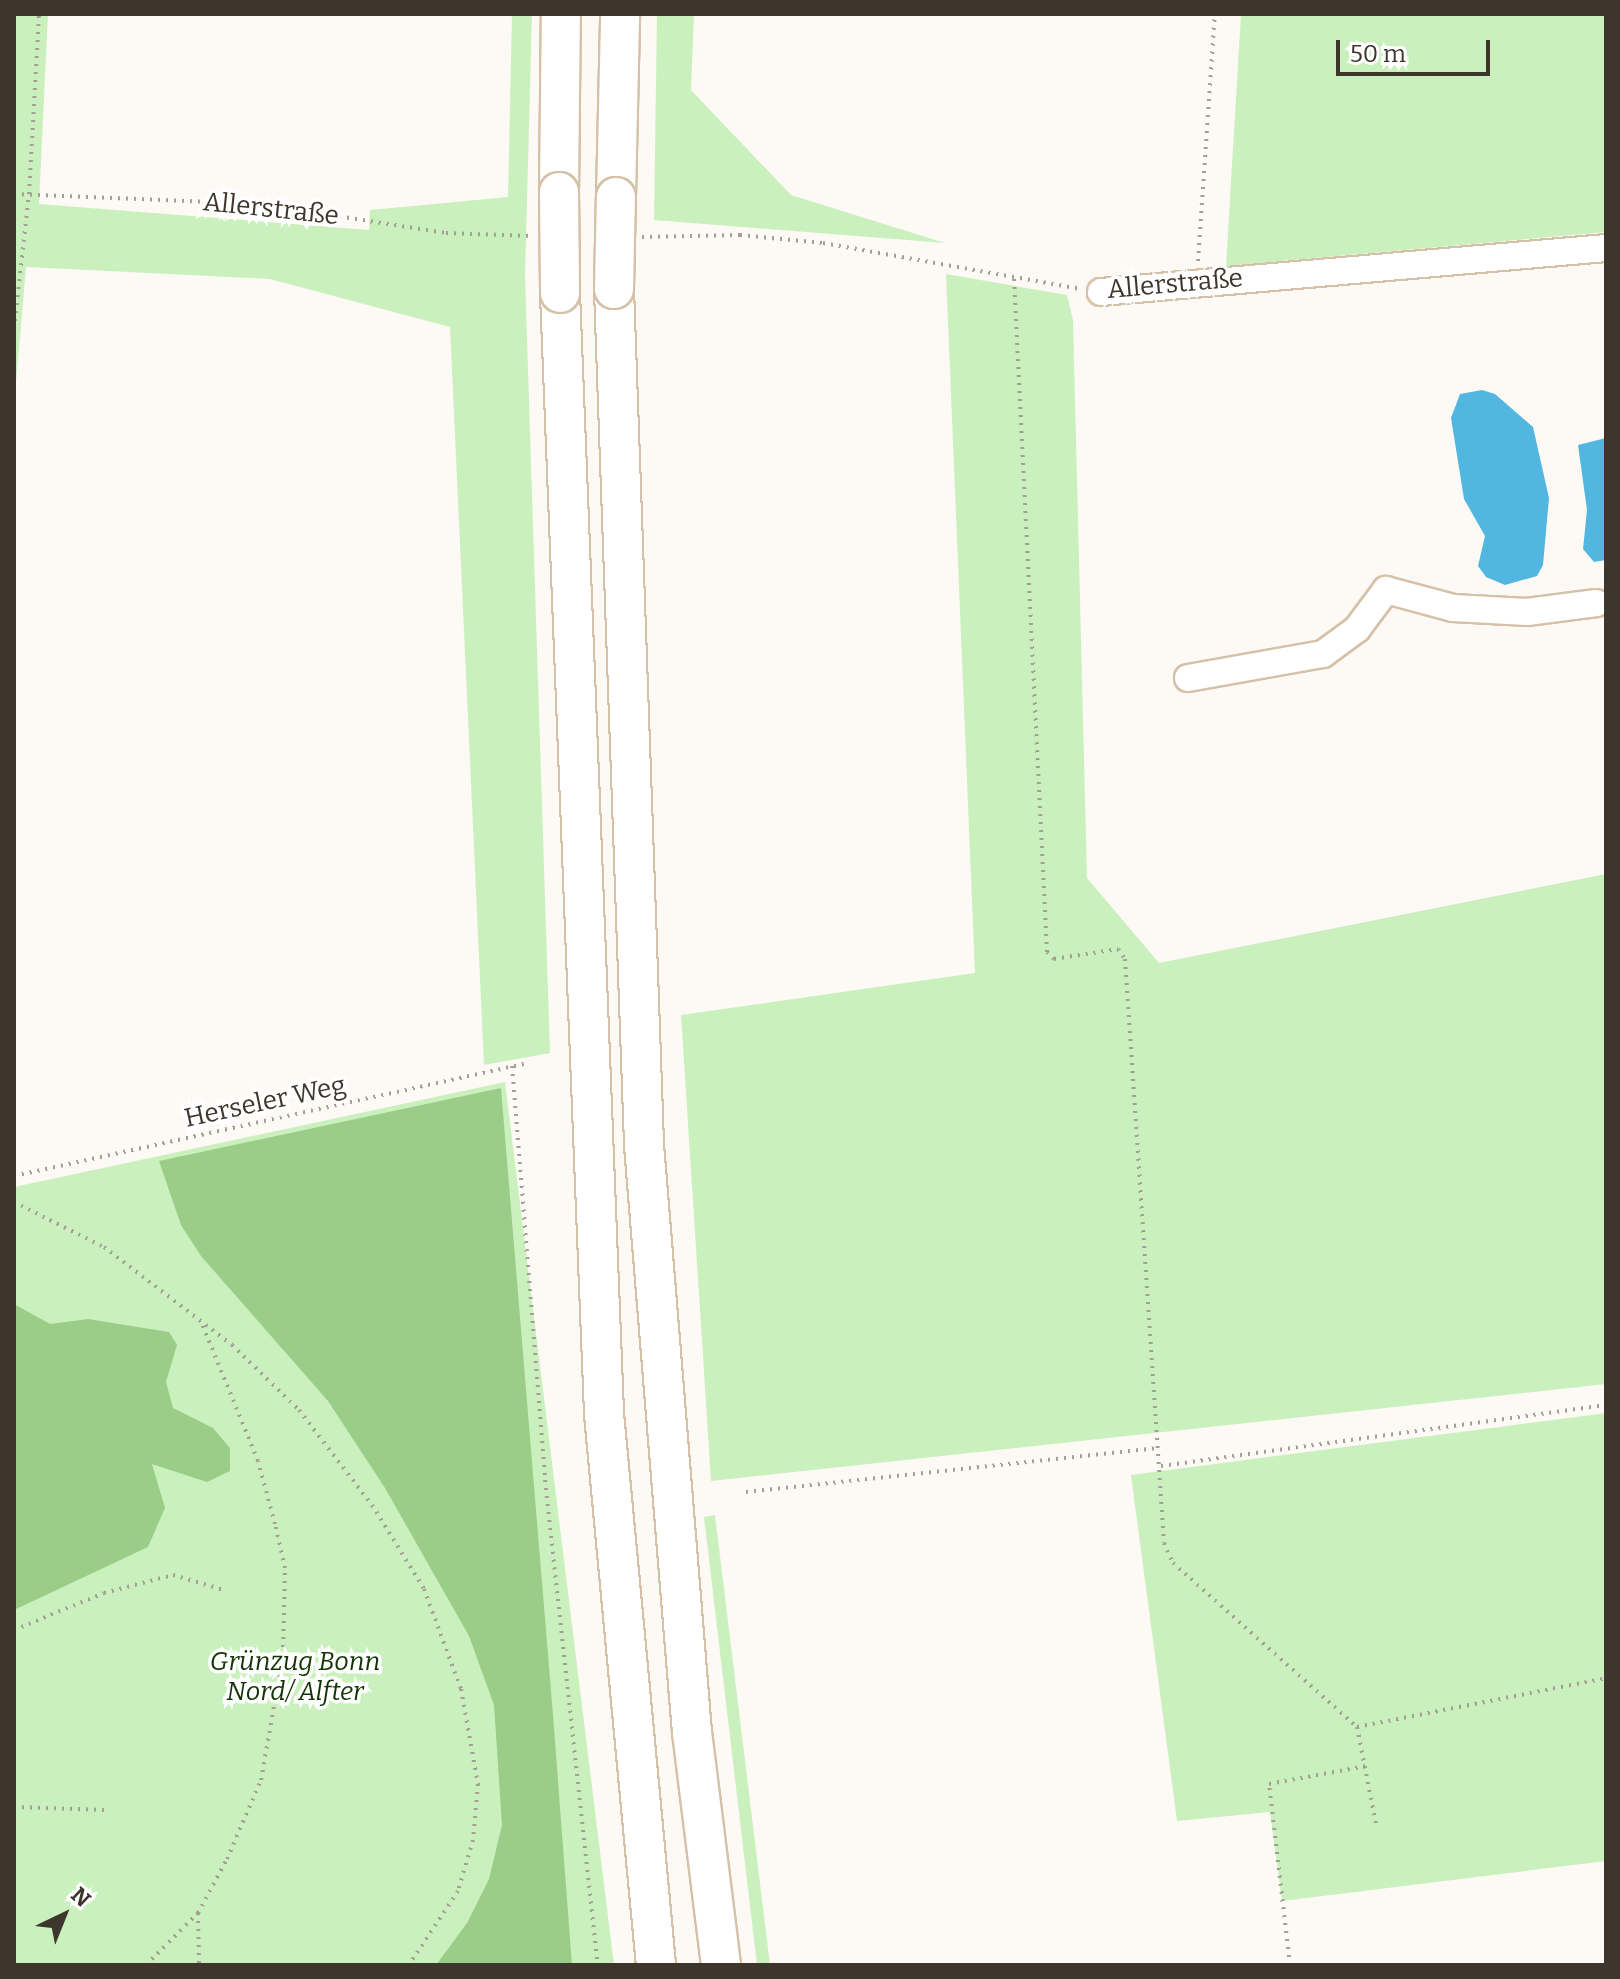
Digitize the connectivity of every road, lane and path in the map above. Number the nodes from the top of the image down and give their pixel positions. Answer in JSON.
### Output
{"nodes":[{"id":1,"x":39,"y":14,"type":"edge"},
{"id":2,"x":561,"y":14,"type":"edge"},
{"id":3,"x":620,"y":14,"type":"edge"},
{"id":4,"x":1215,"y":14,"type":"edge"},
{"id":5,"x":14,"y":194,"type":"edge"},
{"id":6,"x":29,"y":194,"type":"junction"},
{"id":7,"x":527,"y":236,"type":"dead end"},
{"id":8,"x":652,"y":237,"type":"dead end"},
{"id":9,"x":1606,"y":248,"type":"edge"},
{"id":10,"x":1014,"y":279,"type":"junction"},
{"id":11,"x":1201,"y":282,"type":"junction"},
{"id":12,"x":1101,"y":292,"type":"joint"},
{"id":13,"x":14,"y":329,"type":"edge"},
{"id":14,"x":1596,"y":603,"type":"dead end"},
{"id":15,"x":1188,"y":678,"type":"dead end"},
{"id":16,"x":524,"y":1064,"type":"dead end"},
{"id":17,"x":512,"y":1066,"type":"junction"},
{"id":18,"x":14,"y":1176,"type":"edge"},
{"id":19,"x":14,"y":1202,"type":"edge"},
{"id":20,"x":200,"y":1319,"type":"junction"},
{"id":21,"x":1606,"y":1405,"type":"edge"},
{"id":22,"x":1160,"y":1448,"type":"junction"},
{"id":23,"x":1161,"y":1466,"type":"junction"},
{"id":24,"x":746,"y":1492,"type":"dead end"},
{"id":25,"x":224,"y":1590,"type":"dead end"},
{"id":26,"x":14,"y":1630,"type":"edge"},
{"id":27,"x":1606,"y":1678,"type":"edge"},
{"id":28,"x":1357,"y":1727,"type":"junction"},
{"id":29,"x":1366,"y":1766,"type":"junction"},
{"id":30,"x":14,"y":1807,"type":"edge"},
{"id":31,"x":106,"y":1810,"type":"dead end"},
{"id":32,"x":1376,"y":1824,"type":"dead end"},
{"id":33,"x":198,"y":1913,"type":"junction"},
{"id":34,"x":146,"y":1965,"type":"edge"},
{"id":35,"x":199,"y":1965,"type":"edge"},
{"id":36,"x":409,"y":1965,"type":"edge"},
{"id":37,"x":598,"y":1965,"type":"edge"},
{"id":38,"x":656,"y":1965,"type":"edge"},
{"id":39,"x":721,"y":1965,"type":"edge"},
{"id":40,"x":1290,"y":1965,"type":"edge"}],
"edges":[{"from":1,"to":6,"type":"path"},
{"from":2,"to":38,"type":"highway","bridge":true},
{"from":3,"to":39,"type":"highway","bridge":true},
{"from":4,"to":11,"type":"path"},
{"from":5,"to":6,"type":"path","name":"Allerstraße"},
{"from":6,"to":7,"type":"path","name":"Allerstraße"},
{"from":6,"to":13,"type":"path"},
{"from":8,"to":10,"type":"path","name":"Allerstraße"},
{"from":9,"to":11,"type":"street","name":"Allerstraße"},
{"from":10,"to":12,"type":"path","name":"Allerstraße"},
{"from":10,"to":22,"type":"path"},
{"from":11,"to":12,"type":"street","name":"Allerstraße"},
{"from":14,"to":15,"type":"street"},
{"from":16,"to":17,"type":"path","name":"Herseler Weg"},
{"from":17,"to":18,"type":"path","name":"Herseler Weg"},
{"from":17,"to":37,"type":"path"},
{"from":19,"to":20,"type":"path"},
{"from":20,"to":33,"type":"path"},
{"from":20,"to":36,"type":"path"},
{"from":21,"to":23,"type":"path"},
{"from":22,"to":23,"type":"path"},
{"from":22,"to":24,"type":"path"},
{"from":23,"to":28,"type":"path"},
{"from":25,"to":26,"type":"path"},
{"from":27,"to":28,"type":"path"},
{"from":28,"to":29,"type":"path"},
{"from":29,"to":32,"type":"path"},
{"from":29,"to":40,"type":"path"},
{"from":30,"to":31,"type":"path"},
{"from":33,"to":34,"type":"path"},
{"from":33,"to":35,"type":"path"}]}
